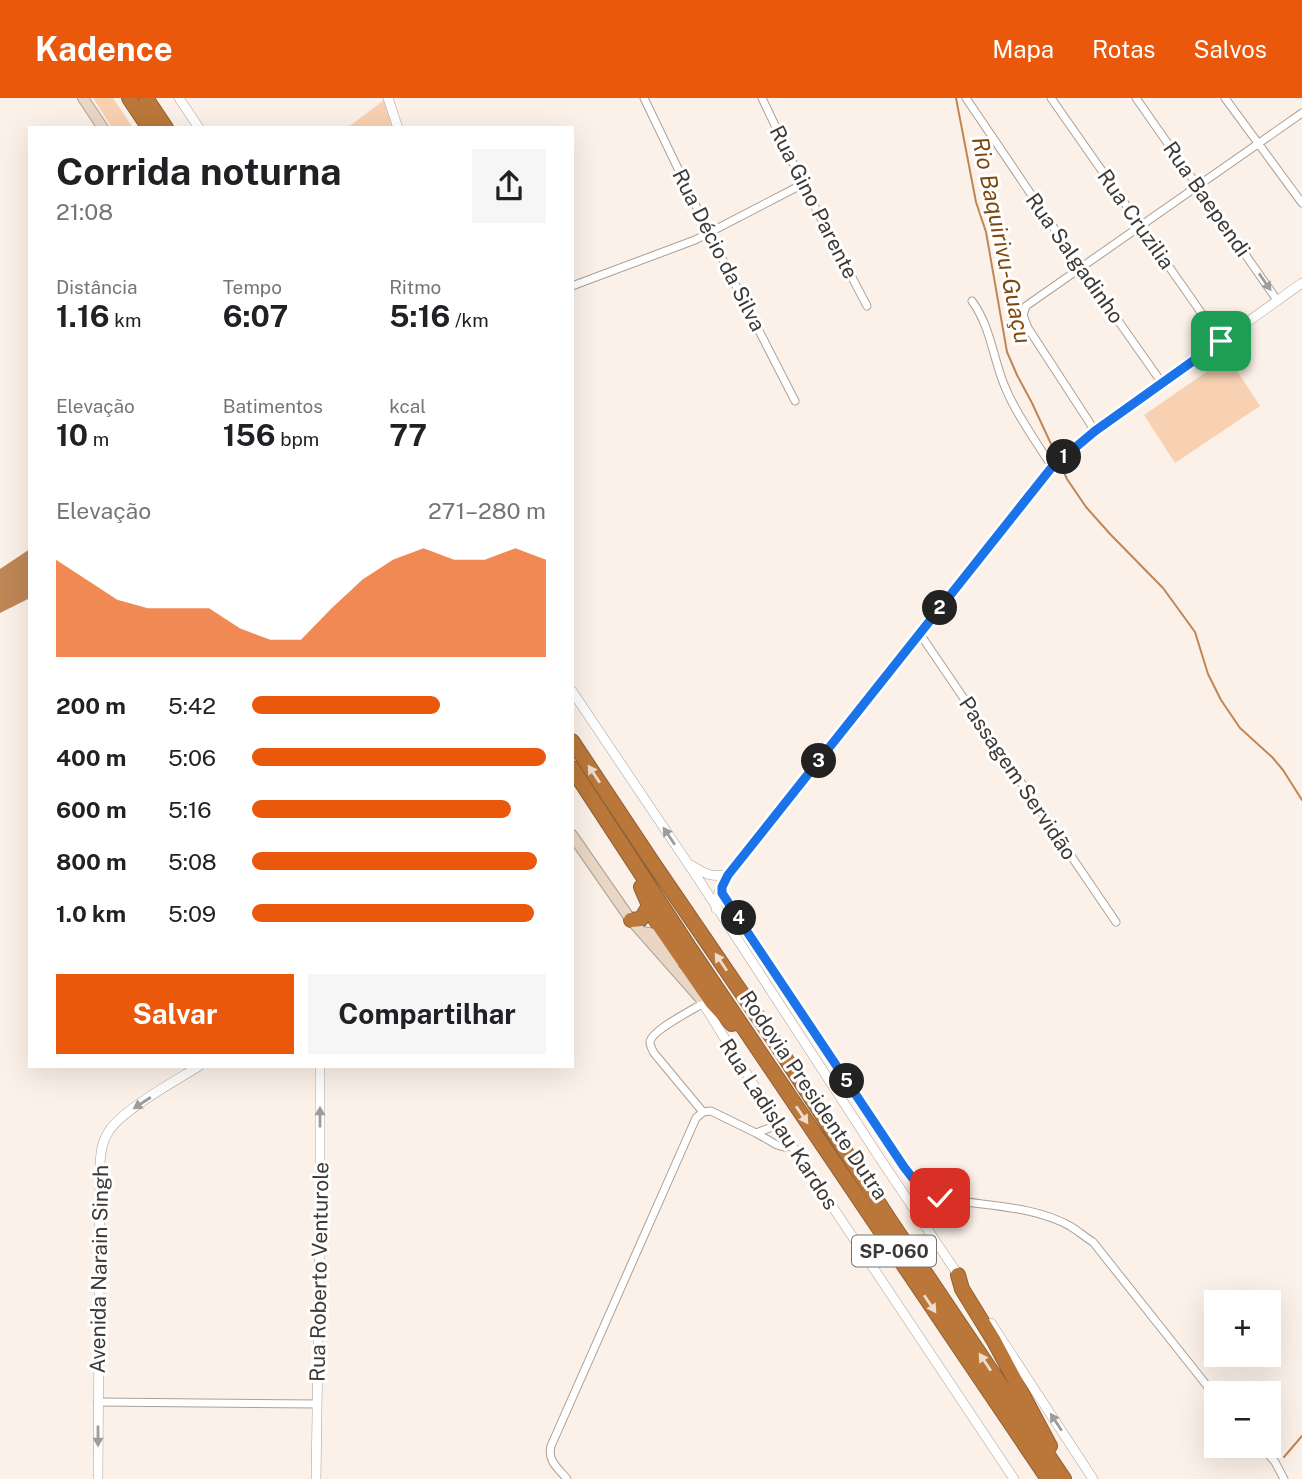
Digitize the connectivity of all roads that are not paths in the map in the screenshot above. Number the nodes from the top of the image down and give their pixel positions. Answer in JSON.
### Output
{"nodes":[{"id":1,"x":83,"y":98,"type":"edge"},
{"id":2,"x":129,"y":98,"type":"edge"},
{"id":3,"x":146,"y":98,"type":"edge"},
{"id":4,"x":179,"y":98,"type":"edge"},
{"id":5,"x":389,"y":98,"type":"edge"},
{"id":6,"x":644,"y":98,"type":"edge"},
{"id":7,"x":762,"y":98,"type":"edge"},
{"id":8,"x":965,"y":98,"type":"edge"},
{"id":9,"x":1051,"y":98,"type":"edge"},
{"id":10,"x":1136,"y":98,"type":"edge"},
{"id":11,"x":1228,"y":100,"type":"edge"},
{"id":12,"x":1302,"y":113,"type":"edge"},
{"id":13,"x":102,"y":126,"type":"edge"},
{"id":14,"x":148,"y":126,"type":"edge"},
{"id":15,"x":165,"y":126,"type":"edge"},
{"id":16,"x":198,"y":126,"type":"edge"},
{"id":17,"x":397,"y":126,"type":"edge"},
{"id":18,"x":1259,"y":144,"type":"junction"},
{"id":19,"x":803,"y":184,"type":"junction"},
{"id":20,"x":1198,"y":186,"type":"junction"},
{"id":21,"x":1302,"y":203,"type":"edge"},
{"id":22,"x":1141,"y":227,"type":"junction"},
{"id":23,"x":709,"y":233,"type":"junction"},
{"id":24,"x":1081,"y":268,"type":"junction"},
{"id":25,"x":1302,"y":283,"type":"edge"},
{"id":26,"x":574,"y":285,"type":"edge"},
{"id":27,"x":1277,"y":300,"type":"junction"},
{"id":28,"x":972,"y":301,"type":"dead end"},
{"id":29,"x":867,"y":306,"type":"dead end"},
{"id":30,"x":1221,"y":341,"type":"junction"},
{"id":31,"x":1162,"y":383,"type":"junction"},
{"id":32,"x":795,"y":401,"type":"dead end"},
{"id":33,"x":1095,"y":431,"type":"junction"},
{"id":34,"x":1053,"y":466,"type":"junction"},
{"id":35,"x":920,"y":634,"type":"junction"},
{"id":36,"x":574,"y":694,"type":"edge"},
{"id":37,"x":574,"y":744,"type":"edge"},
{"id":38,"x":574,"y":771,"type":"edge"},
{"id":39,"x":622,"y":847,"type":"junction"},
{"id":40,"x":576,"y":849,"type":"edge"},
{"id":41,"x":688,"y":864,"type":"junction"},
{"id":42,"x":728,"y":875,"type":"junction"},
{"id":43,"x":722,"y":887,"type":"junction"},
{"id":44,"x":649,"y":906,"type":"junction"},
{"id":45,"x":716,"y":909,"type":"junction"},
{"id":46,"x":631,"y":920,"type":"junction"},
{"id":47,"x":1116,"y":922,"type":"dead end"},
{"id":48,"x":701,"y":1000,"type":"junction"},
{"id":49,"x":723,"y":1015,"type":"junction"},
{"id":50,"x":764,"y":1059,"type":"junction"},
{"id":51,"x":196,"y":1068,"type":"edge"},
{"id":52,"x":320,"y":1068,"type":"edge"},
{"id":53,"x":703,"y":1112,"type":"junction"},
{"id":54,"x":778,"y":1125,"type":"junction"},
{"id":55,"x":756,"y":1133,"type":"junction"},
{"id":56,"x":792,"y":1146,"type":"junction"},
{"id":57,"x":958,"y":1275,"type":"junction"},
{"id":58,"x":1204,"y":1382,"type":"edge"},
{"id":59,"x":98,"y":1402,"type":"junction"},
{"id":60,"x":317,"y":1404,"type":"junction"},
{"id":61,"x":1025,"y":1444,"type":"junction"},
{"id":62,"x":1272,"y":1458,"type":"edge"},
{"id":63,"x":98,"y":1479,"type":"edge"},
{"id":64,"x":316,"y":1479,"type":"edge"},
{"id":65,"x":567,"y":1479,"type":"edge"},
{"id":66,"x":1014,"y":1479,"type":"edge"},
{"id":67,"x":1040,"y":1479,"type":"edge"},
{"id":68,"x":1048,"y":1479,"type":"edge"},
{"id":69,"x":1064,"y":1479,"type":"edge"},
{"id":70,"x":1093,"y":1479,"type":"edge"},
{"id":71,"x":1284,"y":1479,"type":"edge"}],
"edges":[{"from":1,"to":13,"type":"main road"},
{"from":2,"to":14,"type":"highway"},
{"from":3,"to":15,"type":"highway"},
{"from":4,"to":16,"type":"street"},
{"from":5,"to":17,"type":"street"},
{"from":6,"to":23,"type":"street","name":"Rua Décio da Silva"},
{"from":7,"to":19,"type":"street","name":"Rua Gino Parente"},
{"from":8,"to":24,"type":"street","name":"Rua Salgadinho"},
{"from":9,"to":22,"type":"street","name":"Rua Cruzilia"},
{"from":10,"to":20,"type":"street","name":"Rua Baependi"},
{"from":11,"to":18,"type":"street"},
{"from":12,"to":18,"type":"street"},
{"from":18,"to":20,"type":"street"},
{"from":18,"to":21,"type":"street"},
{"from":19,"to":23,"type":"street"},
{"from":19,"to":29,"type":"street","name":"Rua Gino Parente"},
{"from":20,"to":22,"type":"street"},
{"from":20,"to":27,"type":"street","name":"Rua Baependi","one_way":true},
{"from":22,"to":24,"type":"street"},
{"from":22,"to":30,"type":"street","name":"Rua Cruzilia"},
{"from":23,"to":26,"type":"street"},
{"from":23,"to":32,"type":"street","name":"Rua Décio da Silva"},
{"from":24,"to":31,"type":"street","name":"Rua Salgadinho"},
{"from":24,"to":33,"type":"street"},
{"from":25,"to":27,"type":"street"},
{"from":27,"to":30,"type":"street"},
{"from":28,"to":34,"type":"street"},
{"from":30,"to":31,"type":"street"},
{"from":31,"to":33,"type":"street"},
{"from":33,"to":34,"type":"street"},
{"from":34,"to":35,"type":"street"},
{"from":35,"to":42,"type":"street"},
{"from":35,"to":47,"type":"street","name":"Passagem Servidão"},
{"from":41,"to":36,"type":"street","one_way":true},
{"from":69,"to":37,"type":"highway","name":"Rodovia Presidente Dutra","number":"SP-060","one_way":true},
{"from":38,"to":39,"type":"highway","name":"Rodovia Presidente Dutra","number":"SP-060"},
{"from":39,"to":44,"type":"highway"},
{"from":39,"to":50,"type":"highway","name":"Rodovia Presidente Dutra","number":"SP-060"},
{"from":40,"to":46,"type":"main road"},
{"from":41,"to":42,"type":"street"},
{"from":41,"to":45,"type":"street"},
{"from":42,"to":43,"type":"street"},
{"from":43,"to":45,"type":"street"},
{"from":43,"to":58,"type":"street"},
{"from":44,"to":46,"type":"highway"},
{"from":44,"to":49,"type":"highway"},
{"from":45,"to":57,"type":"street"},
{"from":46,"to":48,"type":"main road"},
{"from":48,"to":49,"type":"highway"},
{"from":48,"to":53,"type":"street"},
{"from":48,"to":54,"type":"street","name":"Rua Ladislau Kardos"},
{"from":49,"to":50,"type":"highway"},
{"from":50,"to":61,"type":"highway","name":"Rodovia Presidente Dutra","number":"SP-060","one_way":true},
{"from":51,"to":59,"type":"street","name":"Avenida Narain Singh","one_way":true},
{"from":60,"to":52,"type":"street","name":"Rua Roberto Venturole","one_way":true},
{"from":53,"to":55,"type":"street"},
{"from":53,"to":65,"type":"street"},
{"from":54,"to":55,"type":"street"},
{"from":54,"to":56,"type":"street","name":"Rua Ladislau Kardos"},
{"from":55,"to":56,"type":"street"},
{"from":56,"to":66,"type":"street","name":"Rua Ladislau Kardos"},
{"from":57,"to":69,"type":"highway"},
{"from":70,"to":57,"type":"street","one_way":true},
{"from":59,"to":60,"type":"street"},
{"from":59,"to":63,"type":"street","name":"Avenida Narain Singh","one_way":true},
{"from":60,"to":64,"type":"street","name":"Rua Roberto Venturole"},
{"from":61,"to":67,"type":"highway"},
{"from":61,"to":68,"type":"highway","name":"Rodovia Presidente Dutra","number":"SP-060"},
{"from":62,"to":71,"type":"street"}]}
